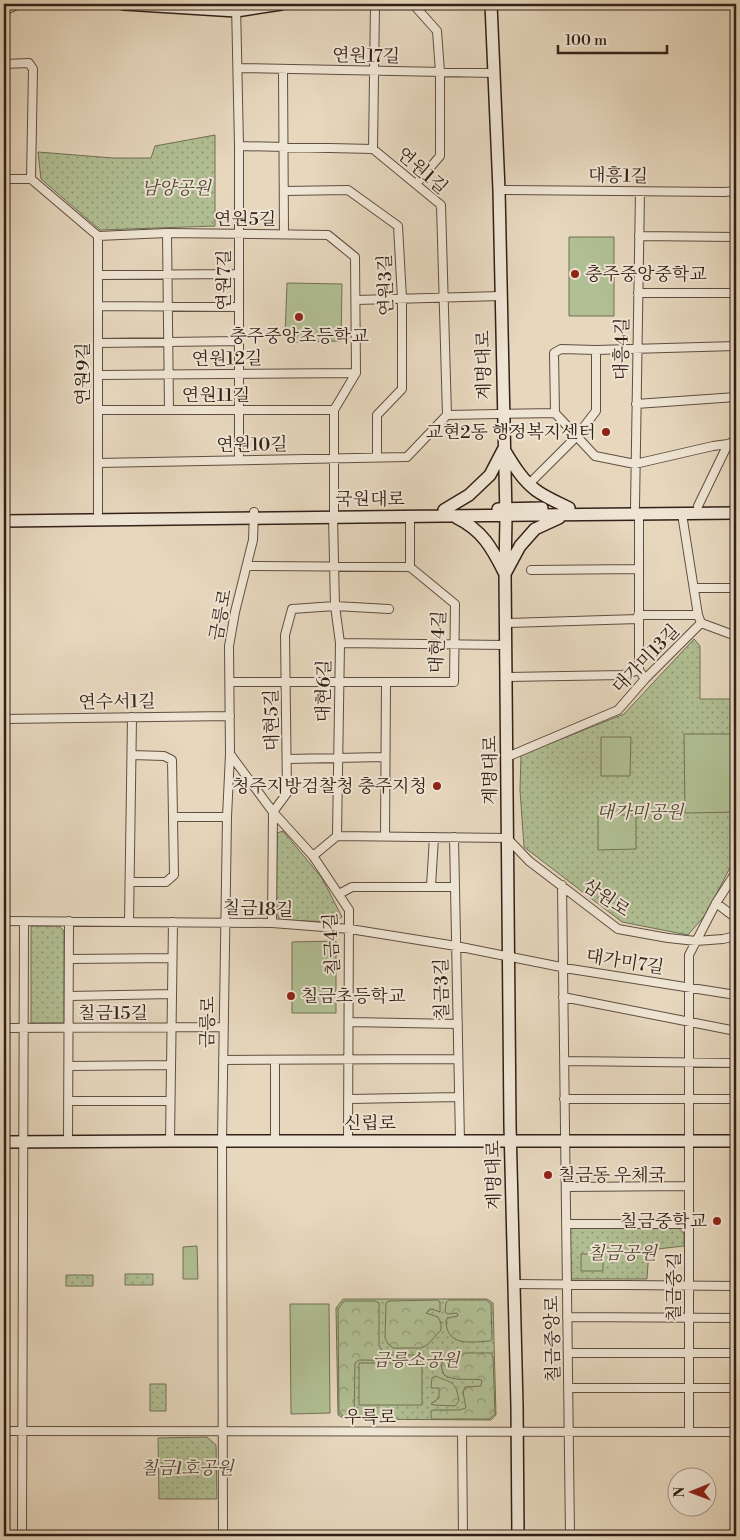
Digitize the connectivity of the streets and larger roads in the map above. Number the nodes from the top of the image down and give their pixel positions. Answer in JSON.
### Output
{"nodes":[{"id":1,"x":18,"y":4,"type":"edge"},
{"id":2,"x":124,"y":4,"type":"edge"},
{"id":3,"x":131,"y":4,"type":"edge"},
{"id":4,"x":281,"y":4,"type":"edge"},
{"id":5,"x":375,"y":4,"type":"edge"},
{"id":6,"x":413,"y":4,"type":"edge"},
{"id":7,"x":491,"y":4,"type":"edge"},
{"id":8,"x":236,"y":7,"type":"edge"},
{"id":9,"x":4,"y":11,"type":"edge"},
{"id":10,"x":4,"y":64,"type":"edge"},
{"id":11,"x":238,"y":68,"type":"junction"},
{"id":12,"x":283,"y":69,"type":"junction"},
{"id":13,"x":374,"y":71,"type":"junction"},
{"id":14,"x":440,"y":72,"type":"junction"},
{"id":15,"x":494,"y":73,"type":"junction"},
{"id":16,"x":240,"y":146,"type":"junction"},
{"id":17,"x":284,"y":148,"type":"junction"},
{"id":18,"x":373,"y":149,"type":"junction"},
{"id":19,"x":4,"y":179,"type":"edge"},
{"id":20,"x":31,"y":179,"type":"junction"},
{"id":21,"x":416,"y":184,"type":"junction"},
{"id":22,"x":499,"y":190,"type":"junction"},
{"id":23,"x":736,"y":190,"type":"edge"},
{"id":24,"x":285,"y":191,"type":"junction"},
{"id":25,"x":640,"y":192,"type":"junction"},
{"id":26,"x":167,"y":234,"type":"junction"},
{"id":27,"x":239,"y":234,"type":"junction"},
{"id":28,"x":284,"y":234,"type":"junction"},
{"id":29,"x":98,"y":236,"type":"junction"},
{"id":30,"x":639,"y":236,"type":"junction"},
{"id":31,"x":736,"y":237,"type":"edge"},
{"id":32,"x":98,"y":274,"type":"junction"},
{"id":33,"x":167,"y":274,"type":"junction"},
{"id":34,"x":239,"y":274,"type":"junction"},
{"id":35,"x":638,"y":293,"type":"junction"},
{"id":36,"x":736,"y":293,"type":"edge"},
{"id":37,"x":500,"y":296,"type":"junction"},
{"id":38,"x":444,"y":297,"type":"junction"},
{"id":39,"x":402,"y":298,"type":"junction"},
{"id":40,"x":356,"y":300,"type":"junction"},
{"id":41,"x":98,"y":306,"type":"junction"},
{"id":42,"x":167,"y":306,"type":"junction"},
{"id":43,"x":239,"y":307,"type":"junction"},
{"id":44,"x":239,"y":341,"type":"junction"},
{"id":45,"x":168,"y":342,"type":"junction"},
{"id":46,"x":98,"y":343,"type":"junction"},
{"id":47,"x":736,"y":346,"type":"edge"},
{"id":48,"x":637,"y":349,"type":"junction"},
{"id":49,"x":596,"y":350,"type":"junction"},
{"id":50,"x":356,"y":373,"type":"junction"},
{"id":51,"x":239,"y":374,"type":"junction"},
{"id":52,"x":98,"y":375,"type":"junction"},
{"id":53,"x":168,"y":375,"type":"junction"},
{"id":54,"x":736,"y":397,"type":"edge"},
{"id":55,"x":636,"y":404,"type":"junction"},
{"id":56,"x":98,"y":410,"type":"junction"},
{"id":57,"x":168,"y":410,"type":"junction"},
{"id":58,"x":239,"y":410,"type":"junction"},
{"id":59,"x":334,"y":410,"type":"junction"},
{"id":60,"x":555,"y":413,"type":"junction"},
{"id":61,"x":502,"y":414,"type":"junction"},
{"id":62,"x":447,"y":415,"type":"junction"},
{"id":63,"x":576,"y":437,"type":"junction"},
{"id":64,"x":736,"y":441,"type":"edge"},
{"id":65,"x":728,"y":444,"type":"junction"},
{"id":66,"x":504,"y":449,"type":"junction"},
{"id":67,"x":334,"y":458,"type":"junction"},
{"id":68,"x":377,"y":458,"type":"junction"},
{"id":69,"x":239,"y":460,"type":"junction"},
{"id":70,"x":98,"y":463,"type":"junction"},
{"id":71,"x":635,"y":464,"type":"junction"},
{"id":72,"x":528,"y":484,"type":"junction"},
{"id":73,"x":698,"y":506,"type":"junction"},
{"id":74,"x":736,"y":506,"type":"edge"},
{"id":75,"x":637,"y":510,"type":"junction"},
{"id":76,"x":567,"y":511,"type":"junction"},
{"id":77,"x":4,"y":513,"type":"edge"},
{"id":78,"x":98,"y":513,"type":"junction"},
{"id":79,"x":449,"y":513,"type":"junction"},
{"id":80,"x":506,"y":513,"type":"junction"},
{"id":81,"x":736,"y":513,"type":"edge"},
{"id":82,"x":254,"y":514,"type":"junction"},
{"id":83,"x":334,"y":514,"type":"junction"},
{"id":84,"x":682,"y":514,"type":"junction"},
{"id":85,"x":410,"y":516,"type":"junction"},
{"id":86,"x":4,"y":521,"type":"edge"},
{"id":87,"x":247,"y":566,"type":"junction"},
{"id":88,"x":335,"y":566,"type":"junction"},
{"id":89,"x":410,"y":567,"type":"junction"},
{"id":90,"x":530,"y":570,"type":"dead end"},
{"id":91,"x":638,"y":570,"type":"junction"},
{"id":92,"x":505,"y":573,"type":"junction"},
{"id":93,"x":694,"y":588,"type":"junction"},
{"id":94,"x":736,"y":588,"type":"edge"},
{"id":95,"x":335,"y":606,"type":"junction"},
{"id":96,"x":389,"y":609,"type":"dead end"},
{"id":97,"x":638,"y":617,"type":"junction"},
{"id":98,"x":700,"y":619,"type":"junction"},
{"id":99,"x":506,"y":623,"type":"junction"},
{"id":100,"x":736,"y":636,"type":"edge"},
{"id":101,"x":340,"y":643,"type":"junction"},
{"id":102,"x":456,"y":644,"type":"junction"},
{"id":103,"x":506,"y":645,"type":"junction"},
{"id":104,"x":639,"y":670,"type":"junction"},
{"id":105,"x":507,"y":677,"type":"junction"},
{"id":106,"x":645,"y":679,"type":"junction"},
{"id":107,"x":230,"y":682,"type":"junction"},
{"id":108,"x":286,"y":682,"type":"junction"},
{"id":109,"x":338,"y":682,"type":"junction"},
{"id":110,"x":386,"y":682,"type":"junction"},
{"id":111,"x":132,"y":716,"type":"junction"},
{"id":112,"x":230,"y":716,"type":"junction"},
{"id":113,"x":4,"y":719,"type":"edge"},
{"id":114,"x":230,"y":754,"type":"junction"},
{"id":115,"x":132,"y":755,"type":"junction"},
{"id":116,"x":384,"y":758,"type":"junction"},
{"id":117,"x":507,"y":758,"type":"junction"},
{"id":118,"x":287,"y":759,"type":"junction"},
{"id":119,"x":338,"y":759,"type":"junction"},
{"id":120,"x":273,"y":812,"type":"junction"},
{"id":121,"x":174,"y":817,"type":"junction"},
{"id":122,"x":227,"y":817,"type":"junction"},
{"id":123,"x":337,"y":836,"type":"junction"},
{"id":124,"x":385,"y":836,"type":"junction"},
{"id":125,"x":434,"y":837,"type":"junction"},
{"id":126,"x":454,"y":837,"type":"junction"},
{"id":127,"x":508,"y":838,"type":"junction"},
{"id":128,"x":313,"y":856,"type":"junction"},
{"id":129,"x":736,"y":872,"type":"edge"},
{"id":130,"x":130,"y":882,"type":"junction"},
{"id":131,"x":431,"y":886,"type":"junction"},
{"id":132,"x":562,"y":886,"type":"junction"},
{"id":133,"x":455,"y":887,"type":"junction"},
{"id":134,"x":339,"y":894,"type":"junction"},
{"id":135,"x":716,"y":903,"type":"junction"},
{"id":136,"x":736,"y":913,"type":"edge"},
{"id":137,"x":4,"y":921,"type":"edge"},
{"id":138,"x":24,"y":921,"type":"junction"},
{"id":139,"x":69,"y":922,"type":"junction"},
{"id":140,"x":129,"y":922,"type":"junction"},
{"id":141,"x":173,"y":922,"type":"junction"},
{"id":142,"x":225,"y":923,"type":"junction"},
{"id":143,"x":272,"y":923,"type":"junction"},
{"id":144,"x":350,"y":929,"type":"junction"},
{"id":145,"x":736,"y":936,"type":"edge"},
{"id":146,"x":696,"y":941,"type":"junction"},
{"id":147,"x":456,"y":946,"type":"junction"},
{"id":148,"x":509,"y":957,"type":"junction"},
{"id":149,"x":172,"y":958,"type":"junction"},
{"id":150,"x":70,"y":959,"type":"junction"},
{"id":151,"x":563,"y":967,"type":"junction"},
{"id":152,"x":689,"y":987,"type":"junction"},
{"id":153,"x":172,"y":994,"type":"junction"},
{"id":154,"x":736,"y":995,"type":"edge"},
{"id":155,"x":70,"y":996,"type":"junction"},
{"id":156,"x":563,"y":997,"type":"junction"},
{"id":157,"x":349,"y":1022,"type":"junction"},
{"id":158,"x":689,"y":1022,"type":"junction"},
{"id":159,"x":458,"y":1024,"type":"junction"},
{"id":160,"x":223,"y":1026,"type":"junction"},
{"id":161,"x":172,"y":1027,"type":"junction"},
{"id":162,"x":4,"y":1028,"type":"edge"},
{"id":163,"x":24,"y":1028,"type":"junction"},
{"id":164,"x":69,"y":1028,"type":"junction"},
{"id":165,"x":736,"y":1031,"type":"edge"},
{"id":166,"x":458,"y":1059,"type":"junction"},
{"id":167,"x":223,"y":1060,"type":"junction"},
{"id":168,"x":275,"y":1060,"type":"junction"},
{"id":169,"x":349,"y":1060,"type":"junction"},
{"id":170,"x":564,"y":1061,"type":"junction"},
{"id":171,"x":689,"y":1062,"type":"junction"},
{"id":172,"x":736,"y":1062,"type":"edge"},
{"id":173,"x":171,"y":1065,"type":"junction"},
{"id":174,"x":69,"y":1066,"type":"junction"},
{"id":175,"x":459,"y":1098,"type":"junction"},
{"id":176,"x":348,"y":1099,"type":"junction"},
{"id":177,"x":564,"y":1099,"type":"junction"},
{"id":178,"x":736,"y":1099,"type":"edge"},
{"id":179,"x":689,"y":1100,"type":"junction"},
{"id":180,"x":170,"y":1101,"type":"junction"},
{"id":181,"x":68,"y":1102,"type":"junction"},
{"id":182,"x":170,"y":1140,"type":"junction"},
{"id":183,"x":68,"y":1141,"type":"junction"},
{"id":184,"x":222,"y":1141,"type":"junction"},
{"id":185,"x":275,"y":1141,"type":"junction"},
{"id":186,"x":348,"y":1141,"type":"junction"},
{"id":187,"x":460,"y":1141,"type":"junction"},
{"id":188,"x":512,"y":1141,"type":"junction"},
{"id":189,"x":565,"y":1141,"type":"junction"},
{"id":190,"x":689,"y":1141,"type":"junction"},
{"id":191,"x":736,"y":1141,"type":"edge"},
{"id":192,"x":4,"y":1142,"type":"edge"},
{"id":193,"x":24,"y":1142,"type":"junction"},
{"id":194,"x":566,"y":1186,"type":"junction"},
{"id":195,"x":689,"y":1186,"type":"junction"},
{"id":196,"x":566,"y":1224,"type":"junction"},
{"id":197,"x":689,"y":1224,"type":"junction"},
{"id":198,"x":514,"y":1284,"type":"junction"},
{"id":199,"x":567,"y":1284,"type":"junction"},
{"id":200,"x":689,"y":1285,"type":"junction"},
{"id":201,"x":736,"y":1286,"type":"edge"},
{"id":202,"x":568,"y":1317,"type":"junction"},
{"id":203,"x":689,"y":1318,"type":"junction"},
{"id":204,"x":736,"y":1318,"type":"edge"},
{"id":205,"x":568,"y":1353,"type":"junction"},
{"id":206,"x":689,"y":1353,"type":"junction"},
{"id":207,"x":736,"y":1353,"type":"edge"},
{"id":208,"x":568,"y":1388,"type":"junction"},
{"id":209,"x":689,"y":1388,"type":"junction"},
{"id":210,"x":736,"y":1388,"type":"edge"},
{"id":211,"x":4,"y":1430,"type":"edge"},
{"id":212,"x":23,"y":1430,"type":"junction"},
{"id":213,"x":223,"y":1431,"type":"junction"},
{"id":214,"x":462,"y":1432,"type":"junction"},
{"id":215,"x":517,"y":1432,"type":"junction"},
{"id":216,"x":569,"y":1432,"type":"junction"},
{"id":217,"x":689,"y":1432,"type":"junction"},
{"id":218,"x":736,"y":1432,"type":"edge"},
{"id":219,"x":22,"y":1536,"type":"edge"},
{"id":220,"x":223,"y":1536,"type":"edge"},
{"id":221,"x":463,"y":1536,"type":"edge"},
{"id":222,"x":518,"y":1536,"type":"edge"},
{"id":223,"x":570,"y":1536,"type":"edge"}],
"edges":[{"from":1,"to":9,"type":"street"},
{"from":2,"to":3,"type":"street"},
{"from":3,"to":8,"type":"street"},
{"from":4,"to":8,"type":"street"},
{"from":5,"to":13,"type":"street"},
{"from":6,"to":14,"type":"street"},
{"from":7,"to":15,"type":"street","name":"계명대로"},
{"from":8,"to":11,"type":"street","name":"연원7길"},
{"from":10,"to":20,"type":"street"},
{"from":11,"to":12,"type":"street","name":"연원17길"},
{"from":11,"to":16,"type":"street","name":"연원7길"},
{"from":12,"to":13,"type":"street","name":"연원17길"},
{"from":12,"to":17,"type":"street"},
{"from":13,"to":14,"type":"street","name":"연원17길"},
{"from":13,"to":18,"type":"street"},
{"from":14,"to":15,"type":"street","name":"연원17길"},
{"from":14,"to":21,"type":"street"},
{"from":15,"to":22,"type":"street","name":"계명대로"},
{"from":16,"to":17,"type":"street","name":"연원1길"},
{"from":16,"to":27,"type":"street","name":"연원7길"},
{"from":17,"to":18,"type":"street","name":"연원1길"},
{"from":17,"to":24,"type":"street"},
{"from":18,"to":21,"type":"street","name":"연원1길"},
{"from":19,"to":20,"type":"street"},
{"from":20,"to":29,"type":"street"},
{"from":21,"to":38,"type":"street","name":"연원1길"},
{"from":22,"to":25,"type":"street","name":"대흥1길"},
{"from":22,"to":37,"type":"street","name":"계명대로"},
{"from":23,"to":25,"type":"street","name":"대흥1길"},
{"from":24,"to":28,"type":"street"},
{"from":24,"to":39,"type":"street","name":"연원3길"},
{"from":25,"to":30,"type":"street","name":"대흥4길"},
{"from":26,"to":27,"type":"street","name":"연원5길"},
{"from":26,"to":29,"type":"street","name":"연원5길"},
{"from":26,"to":33,"type":"street"},
{"from":27,"to":28,"type":"street","name":"연원5길"},
{"from":27,"to":34,"type":"street","name":"연원7길"},
{"from":28,"to":40,"type":"street","name":"연원5길"},
{"from":29,"to":32,"type":"street","name":"연원9길"},
{"from":30,"to":31,"type":"street"},
{"from":30,"to":35,"type":"street","name":"대흥4길"},
{"from":32,"to":33,"type":"street"},
{"from":32,"to":41,"type":"street","name":"연원9길"},
{"from":33,"to":34,"type":"street"},
{"from":33,"to":42,"type":"street"},
{"from":34,"to":43,"type":"street","name":"연원7길"},
{"from":35,"to":36,"type":"street"},
{"from":35,"to":48,"type":"street","name":"대흥4길"},
{"from":37,"to":38,"type":"street"},
{"from":37,"to":61,"type":"street","name":"계명대로"},
{"from":38,"to":39,"type":"street"},
{"from":38,"to":62,"type":"street","name":"연원1길"},
{"from":39,"to":40,"type":"street"},
{"from":39,"to":68,"type":"street","name":"연원3길"},
{"from":40,"to":50,"type":"street","name":"연원5길"},
{"from":41,"to":42,"type":"street"},
{"from":41,"to":46,"type":"street","name":"연원9길"},
{"from":42,"to":43,"type":"street"},
{"from":42,"to":45,"type":"street"},
{"from":43,"to":44,"type":"street","name":"연원7길"},
{"from":44,"to":45,"type":"street"},
{"from":44,"to":51,"type":"street","name":"연원7길"},
{"from":45,"to":46,"type":"street"},
{"from":45,"to":53,"type":"street"},
{"from":46,"to":52,"type":"street","name":"연원9길"},
{"from":47,"to":48,"type":"street"},
{"from":48,"to":49,"type":"street"},
{"from":48,"to":55,"type":"street","name":"대흥4길"},
{"from":49,"to":60,"type":"street"},
{"from":49,"to":63,"type":"street"},
{"from":50,"to":51,"type":"street","name":"연원12길"},
{"from":50,"to":59,"type":"street"},
{"from":51,"to":53,"type":"street","name":"연원12길"},
{"from":51,"to":58,"type":"street","name":"연원7길"},
{"from":52,"to":53,"type":"street","name":"연원12길"},
{"from":52,"to":56,"type":"street","name":"연원9길"},
{"from":53,"to":57,"type":"street"},
{"from":54,"to":55,"type":"street"},
{"from":55,"to":71,"type":"street","name":"대흥4길"},
{"from":56,"to":57,"type":"street","name":"연원11길"},
{"from":56,"to":70,"type":"street","name":"연원9길"},
{"from":57,"to":58,"type":"street","name":"연원11길"},
{"from":58,"to":59,"type":"street","name":"연원11길"},
{"from":58,"to":69,"type":"street","name":"연원7길"},
{"from":59,"to":67,"type":"street"},
{"from":60,"to":61,"type":"street"},
{"from":60,"to":63,"type":"street"},
{"from":61,"to":62,"type":"street"},
{"from":61,"to":66,"type":"street","name":"계명대로"},
{"from":62,"to":68,"type":"street","name":"연원10길"},
{"from":63,"to":71,"type":"street"},
{"from":63,"to":72,"type":"street"},
{"from":64,"to":65,"type":"street"},
{"from":65,"to":71,"type":"street"},
{"from":65,"to":73,"type":"street"},
{"from":66,"to":72,"type":"street"},
{"from":66,"to":79,"type":"street"},
{"from":66,"to":80,"type":"street","name":"계명대로"},
{"from":67,"to":68,"type":"street","name":"연원10길"},
{"from":67,"to":69,"type":"street","name":"연원10길"},
{"from":67,"to":83,"type":"street"},
{"from":69,"to":70,"type":"street","name":"연원10길"},
{"from":70,"to":78,"type":"street","name":"연원9길"},
{"from":71,"to":75,"type":"street","name":"대흥4길"},
{"from":72,"to":76,"type":"street"},
{"from":73,"to":74,"type":"street","name":"국원대로"},
{"from":73,"to":75,"type":"street","name":"국원대로"},
{"from":75,"to":76,"type":"street","name":"국원대로"},
{"from":75,"to":84,"type":"street","name":"국원대로"},
{"from":75,"to":91,"type":"street","name":"대흥4길"},
{"from":76,"to":80,"type":"street","name":"국원대로"},
{"from":76,"to":92,"type":"street"},
{"from":77,"to":78,"type":"street","name":"국원대로"},
{"from":78,"to":82,"type":"street","name":"국원대로"},
{"from":79,"to":80,"type":"street","name":"국원대로"},
{"from":79,"to":83,"type":"street","name":"국원대로"},
{"from":79,"to":85,"type":"street","name":"국원대로"},
{"from":79,"to":92,"type":"street"},
{"from":80,"to":92,"type":"street","name":"계명대로"},
{"from":81,"to":84,"type":"street","name":"국원대로"},
{"from":82,"to":83,"type":"street","name":"국원대로"},
{"from":82,"to":86,"type":"street","name":"국원대로"},
{"from":82,"to":87,"type":"street","name":"금릉로"},
{"from":83,"to":85,"type":"street","name":"국원대로"},
{"from":83,"to":88,"type":"street","name":"대현6길"},
{"from":84,"to":93,"type":"street","name":"대가미13길"},
{"from":85,"to":89,"type":"street"},
{"from":87,"to":88,"type":"street"},
{"from":87,"to":107,"type":"street","name":"금릉로"},
{"from":88,"to":89,"type":"street"},
{"from":88,"to":95,"type":"street","name":"대현6길"},
{"from":89,"to":102,"type":"street","name":"대현4길"},
{"from":90,"to":91,"type":"street"},
{"from":91,"to":97,"type":"street","name":"대흥4길"},
{"from":92,"to":99,"type":"street","name":"계명대로"},
{"from":93,"to":94,"type":"street"},
{"from":93,"to":98,"type":"street","name":"대가미13길"},
{"from":95,"to":96,"type":"street","name":"대현5길"},
{"from":95,"to":101,"type":"street","name":"대현6길"},
{"from":95,"to":108,"type":"street","name":"대현5길"},
{"from":97,"to":98,"type":"street"},
{"from":97,"to":99,"type":"street"},
{"from":97,"to":104,"type":"street","name":"대흥4길"},
{"from":98,"to":100,"type":"street"},
{"from":98,"to":106,"type":"street","name":"대가미13길"},
{"from":99,"to":103,"type":"street","name":"계명대로"},
{"from":101,"to":102,"type":"street"},
{"from":101,"to":109,"type":"street","name":"대현6길"},
{"from":102,"to":103,"type":"street"},
{"from":102,"to":110,"type":"street","name":"대현4길"},
{"from":103,"to":105,"type":"street","name":"계명대로"},
{"from":104,"to":105,"type":"street"},
{"from":104,"to":106,"type":"street"},
{"from":105,"to":117,"type":"street","name":"계명대로"},
{"from":106,"to":117,"type":"street","name":"대가미13길"},
{"from":107,"to":108,"type":"street","name":"대현4길"},
{"from":107,"to":112,"type":"street","name":"금릉로"},
{"from":108,"to":109,"type":"street","name":"대현4길"},
{"from":108,"to":118,"type":"street","name":"대현5길"},
{"from":109,"to":110,"type":"street","name":"대현4길"},
{"from":109,"to":119,"type":"street","name":"대현6길"},
{"from":110,"to":116,"type":"street"},
{"from":111,"to":112,"type":"street","name":"연수서1길"},
{"from":111,"to":113,"type":"street","name":"연수서1길"},
{"from":111,"to":115,"type":"street"},
{"from":112,"to":114,"type":"street","name":"금릉로"},
{"from":114,"to":120,"type":"street","name":"칠금4길"},
{"from":114,"to":122,"type":"street","name":"금릉로"},
{"from":115,"to":121,"type":"street"},
{"from":115,"to":130,"type":"street"},
{"from":116,"to":119,"type":"street"},
{"from":116,"to":124,"type":"street"},
{"from":117,"to":127,"type":"street","name":"계명대로"},
{"from":118,"to":119,"type":"street"},
{"from":118,"to":120,"type":"street","name":"대현5길"},
{"from":119,"to":123,"type":"street","name":"대현6길"},
{"from":120,"to":128,"type":"street","name":"칠금4길"},
{"from":120,"to":143,"type":"street"},
{"from":121,"to":122,"type":"street"},
{"from":121,"to":130,"type":"street"},
{"from":122,"to":142,"type":"street","name":"금릉로"},
{"from":123,"to":124,"type":"street"},
{"from":123,"to":128,"type":"street"},
{"from":124,"to":125,"type":"street"},
{"from":125,"to":126,"type":"street"},
{"from":125,"to":131,"type":"street"},
{"from":126,"to":127,"type":"street"},
{"from":126,"to":133,"type":"street","name":"칠금3길"},
{"from":127,"to":132,"type":"street","name":"삼원로"},
{"from":127,"to":148,"type":"street","name":"계명대로"},
{"from":128,"to":134,"type":"street","name":"칠금4길"},
{"from":129,"to":135,"type":"street","name":"칠금중길"},
{"from":130,"to":140,"type":"street"},
{"from":131,"to":133,"type":"street"},
{"from":131,"to":134,"type":"street"},
{"from":132,"to":146,"type":"street","name":"삼원로"},
{"from":132,"to":151,"type":"street","name":"칠금중앙로"},
{"from":133,"to":147,"type":"street","name":"칠금3길"},
{"from":134,"to":144,"type":"street","name":"칠금4길"},
{"from":135,"to":136,"type":"street"},
{"from":135,"to":146,"type":"street","name":"칠금중길"},
{"from":137,"to":138,"type":"street","name":"칠금18길"},
{"from":138,"to":139,"type":"street","name":"칠금18길"},
{"from":138,"to":163,"type":"street"},
{"from":139,"to":140,"type":"street","name":"칠금18길"},
{"from":139,"to":150,"type":"street"},
{"from":140,"to":141,"type":"street","name":"칠금18길"},
{"from":141,"to":142,"type":"street","name":"칠금18길"},
{"from":141,"to":149,"type":"street"},
{"from":142,"to":143,"type":"street","name":"칠금18길"},
{"from":142,"to":160,"type":"street","name":"금릉로"},
{"from":143,"to":144,"type":"street","name":"칠금18길"},
{"from":144,"to":147,"type":"street","name":"칠금18길"},
{"from":144,"to":157,"type":"street","name":"칠금4길"},
{"from":145,"to":146,"type":"street","name":"삼원로"},
{"from":146,"to":152,"type":"street","name":"칠금중길"},
{"from":147,"to":148,"type":"street","name":"칠금18길"},
{"from":147,"to":159,"type":"street","name":"칠금3길"},
{"from":148,"to":151,"type":"street","name":"대가미7길"},
{"from":148,"to":188,"type":"street","name":"계명대로"},
{"from":149,"to":150,"type":"street"},
{"from":149,"to":153,"type":"street"},
{"from":150,"to":155,"type":"street"},
{"from":151,"to":152,"type":"street","name":"대가미7길"},
{"from":151,"to":156,"type":"street","name":"칠금중앙로"},
{"from":152,"to":154,"type":"street","name":"대가미7길"},
{"from":152,"to":158,"type":"street","name":"칠금중길"},
{"from":153,"to":155,"type":"street"},
{"from":153,"to":161,"type":"street"},
{"from":155,"to":164,"type":"street"},
{"from":156,"to":158,"type":"street"},
{"from":156,"to":170,"type":"street","name":"칠금중앙로"},
{"from":157,"to":159,"type":"street"},
{"from":157,"to":169,"type":"street","name":"칠금4길"},
{"from":158,"to":165,"type":"street"},
{"from":158,"to":171,"type":"street","name":"칠금중길"},
{"from":159,"to":166,"type":"street","name":"칠금3길"},
{"from":160,"to":161,"type":"street","name":"칠금15길"},
{"from":160,"to":167,"type":"street","name":"금릉로"},
{"from":161,"to":164,"type":"street","name":"칠금15길"},
{"from":161,"to":173,"type":"street"},
{"from":162,"to":163,"type":"street","name":"칠금15길"},
{"from":163,"to":164,"type":"street","name":"칠금15길"},
{"from":163,"to":193,"type":"street"},
{"from":164,"to":174,"type":"street"},
{"from":166,"to":169,"type":"street"},
{"from":166,"to":175,"type":"street","name":"칠금3길"},
{"from":167,"to":168,"type":"street"},
{"from":167,"to":184,"type":"street","name":"금릉로"},
{"from":168,"to":169,"type":"street"},
{"from":168,"to":185,"type":"street"},
{"from":169,"to":176,"type":"street","name":"칠금4길"},
{"from":170,"to":171,"type":"street"},
{"from":170,"to":177,"type":"street","name":"칠금중앙로"},
{"from":171,"to":172,"type":"street"},
{"from":171,"to":179,"type":"street","name":"칠금중길"},
{"from":173,"to":174,"type":"street"},
{"from":173,"to":180,"type":"street"},
{"from":174,"to":181,"type":"street"},
{"from":175,"to":176,"type":"street"},
{"from":175,"to":187,"type":"street","name":"칠금3길"},
{"from":176,"to":186,"type":"street","name":"칠금4길"},
{"from":177,"to":179,"type":"street"},
{"from":177,"to":189,"type":"street","name":"칠금중앙로"},
{"from":178,"to":179,"type":"street"},
{"from":179,"to":190,"type":"street","name":"칠금중길"},
{"from":180,"to":181,"type":"street"},
{"from":180,"to":182,"type":"street"},
{"from":181,"to":183,"type":"street"},
{"from":182,"to":183,"type":"street","name":"신립로"},
{"from":182,"to":184,"type":"street","name":"신립로"},
{"from":183,"to":193,"type":"street","name":"신립로"},
{"from":184,"to":185,"type":"street","name":"신립로"},
{"from":184,"to":213,"type":"street","name":"금릉로"},
{"from":185,"to":186,"type":"street","name":"신립로"},
{"from":186,"to":187,"type":"street","name":"신립로"},
{"from":187,"to":188,"type":"street","name":"신립로"},
{"from":188,"to":189,"type":"street","name":"신립로"},
{"from":188,"to":198,"type":"street","name":"계명대로"},
{"from":189,"to":190,"type":"street","name":"신립로"},
{"from":189,"to":194,"type":"street","name":"칠금중앙로"},
{"from":190,"to":191,"type":"street","name":"신립로"},
{"from":190,"to":195,"type":"street","name":"칠금중길"},
{"from":192,"to":193,"type":"street","name":"신립로"},
{"from":193,"to":212,"type":"street"},
{"from":194,"to":195,"type":"street"},
{"from":194,"to":196,"type":"street","name":"칠금중앙로"},
{"from":195,"to":197,"type":"street","name":"칠금중길"},
{"from":196,"to":197,"type":"street"},
{"from":196,"to":199,"type":"street","name":"칠금중앙로"},
{"from":197,"to":200,"type":"street","name":"칠금중길"},
{"from":198,"to":199,"type":"street"},
{"from":198,"to":215,"type":"street","name":"계명대로"},
{"from":199,"to":200,"type":"street"},
{"from":199,"to":202,"type":"street","name":"칠금중앙로"},
{"from":200,"to":201,"type":"street"},
{"from":200,"to":203,"type":"street","name":"칠금중길"},
{"from":202,"to":203,"type":"street"},
{"from":202,"to":205,"type":"street","name":"칠금중앙로"},
{"from":203,"to":204,"type":"street"},
{"from":203,"to":206,"type":"street","name":"칠금중길"},
{"from":205,"to":206,"type":"street"},
{"from":205,"to":208,"type":"street","name":"칠금중앙로"},
{"from":206,"to":207,"type":"street"},
{"from":206,"to":209,"type":"street","name":"칠금중길"},
{"from":208,"to":209,"type":"street"},
{"from":208,"to":216,"type":"street","name":"칠금중앙로"},
{"from":209,"to":210,"type":"street"},
{"from":209,"to":217,"type":"street","name":"칠금중길"},
{"from":211,"to":212,"type":"street","name":"우륵로"},
{"from":212,"to":213,"type":"street","name":"우륵로"},
{"from":212,"to":219,"type":"street"},
{"from":213,"to":214,"type":"street","name":"우륵로"},
{"from":213,"to":220,"type":"street","name":"금릉로"},
{"from":214,"to":215,"type":"street","name":"우륵로"},
{"from":214,"to":221,"type":"street"},
{"from":215,"to":216,"type":"street","name":"우륵로"},
{"from":215,"to":222,"type":"street","name":"계명대로"},
{"from":216,"to":217,"type":"street","name":"우륵로"},
{"from":216,"to":223,"type":"street","name":"칠금중앙로"},
{"from":217,"to":218,"type":"street","name":"우륵로"}]}
